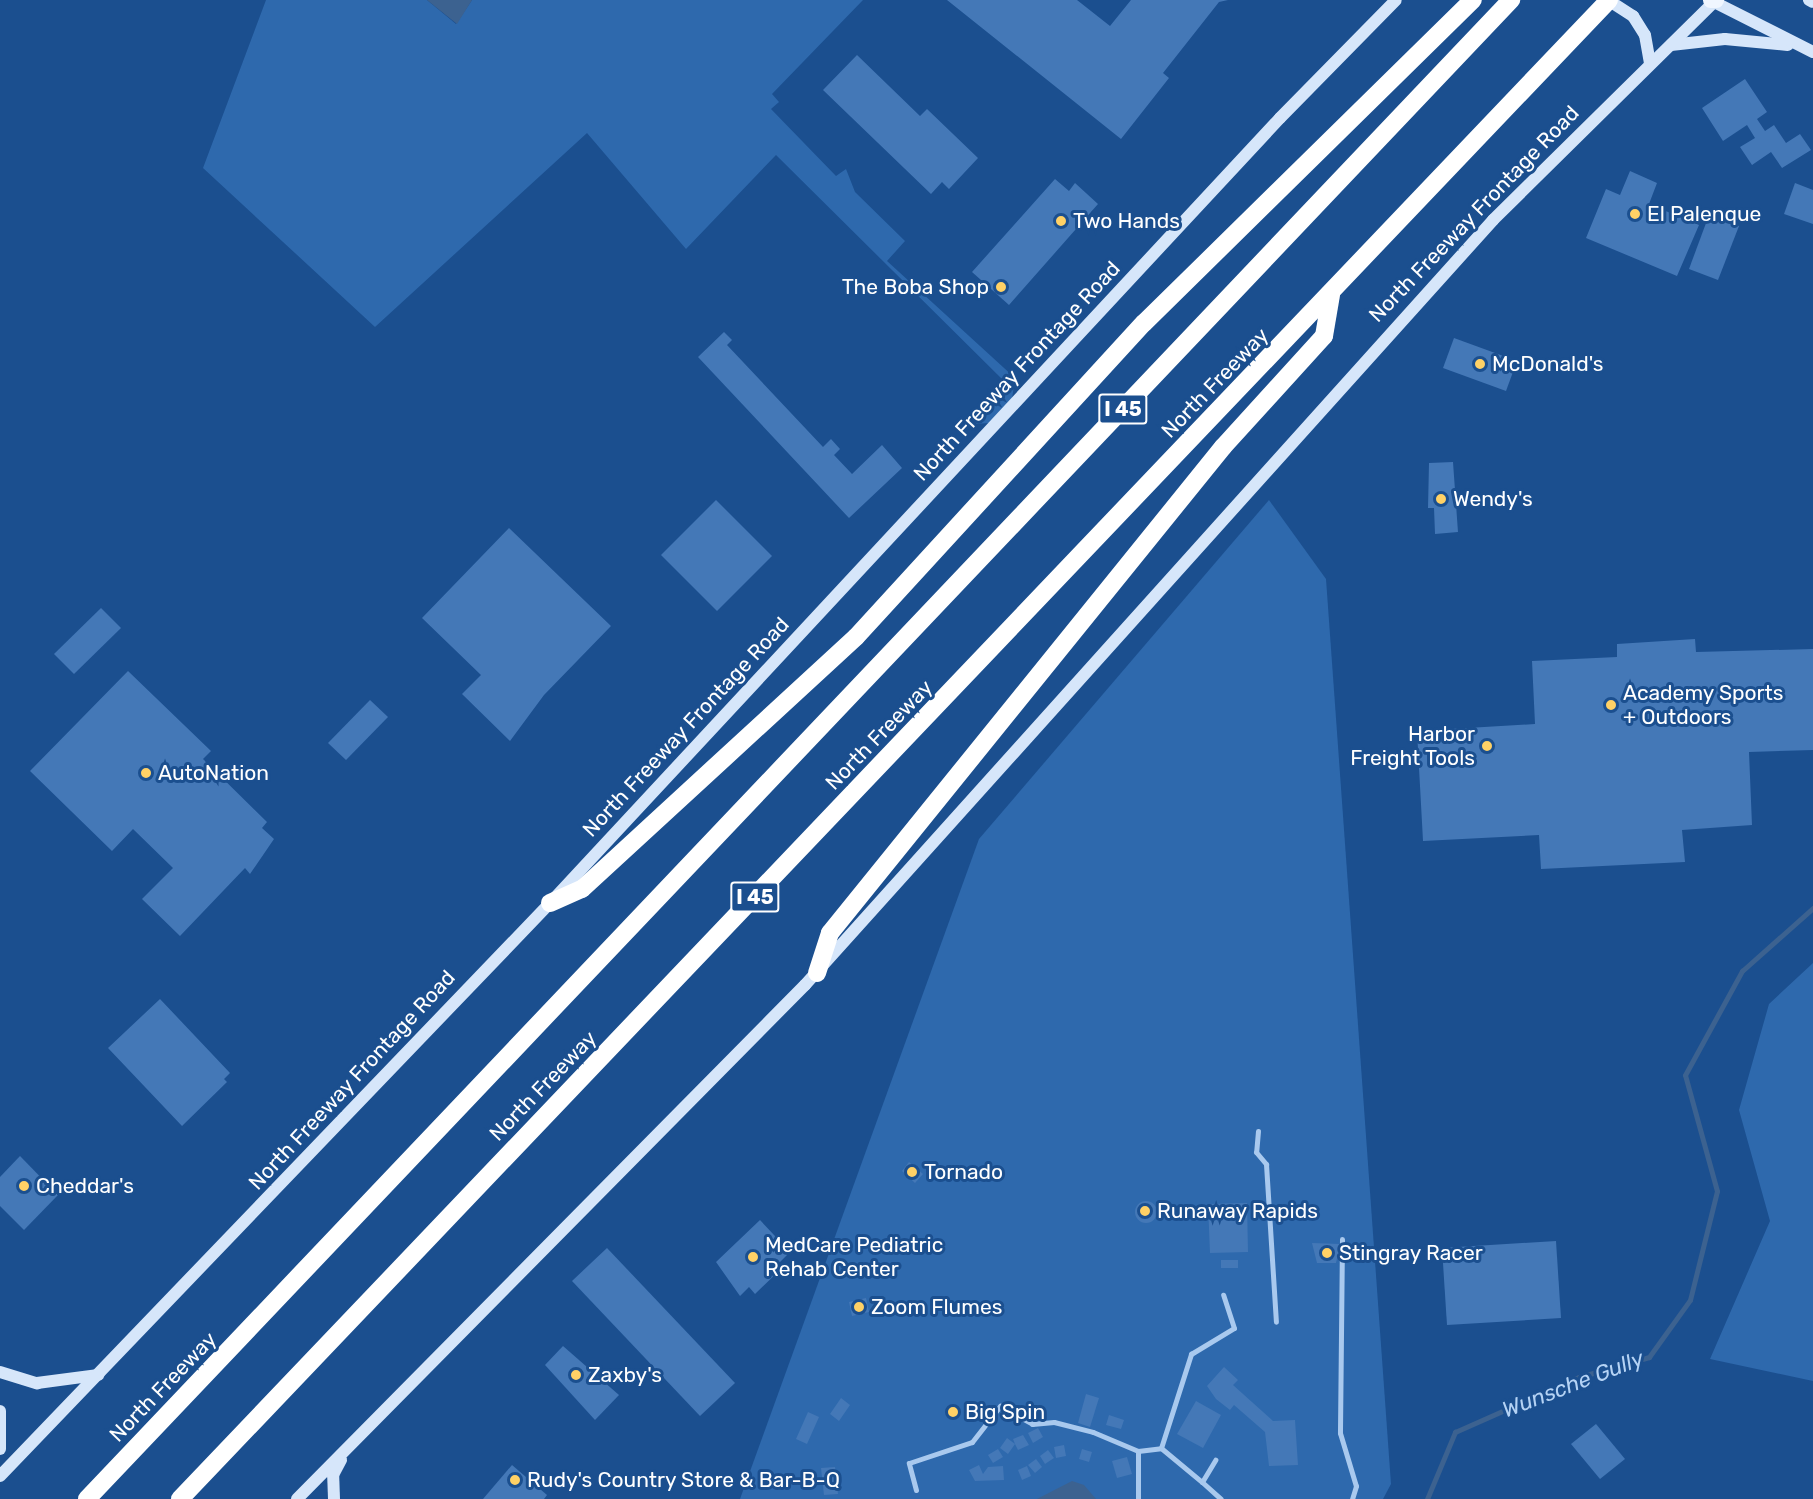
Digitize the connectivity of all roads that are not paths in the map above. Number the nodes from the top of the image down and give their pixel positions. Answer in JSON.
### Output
{"nodes":[{"id":1,"x":1396,"y":0,"type":"edge"},
{"id":2,"x":1473,"y":0,"type":"edge"},
{"id":3,"x":1511,"y":0,"type":"edge"},
{"id":4,"x":1609,"y":0,"type":"edge"},
{"id":5,"x":1713,"y":1,"type":"edge"},
{"id":6,"x":1670,"y":45,"type":"junction"},
{"id":7,"x":1801,"y":47,"type":"junction"},
{"id":8,"x":1813,"y":52,"type":"edge"},
{"id":9,"x":1650,"y":63,"type":"junction"},
{"id":10,"x":1331,"y":294,"type":"junction"},
{"id":11,"x":550,"y":903,"type":"junction"},
{"id":12,"x":817,"y":973,"type":"junction"},
{"id":13,"x":1258,"y":1131,"type":"dead end"},
{"id":14,"x":1342,"y":1239,"type":"dead end"},
{"id":15,"x":1223,"y":1295,"type":"dead end"},
{"id":16,"x":1276,"y":1322,"type":"dead end"},
{"id":17,"x":0,"y":1372,"type":"edge"},
{"id":18,"x":98,"y":1375,"type":"junction"},
{"id":19,"x":0,"y":1412,"type":"edge"},
{"id":20,"x":346,"y":1448,"type":"junction"},
{"id":21,"x":1161,"y":1448,"type":"junction"},
{"id":22,"x":0,"y":1449,"type":"edge"},
{"id":23,"x":1138,"y":1451,"type":"junction"},
{"id":24,"x":1215,"y":1460,"type":"dead end"},
{"id":25,"x":0,"y":1476,"type":"edge"},
{"id":26,"x":1202,"y":1482,"type":"junction"},
{"id":27,"x":916,"y":1490,"type":"dead end"},
{"id":28,"x":87,"y":1499,"type":"edge"},
{"id":29,"x":180,"y":1499,"type":"edge"},
{"id":30,"x":297,"y":1499,"type":"edge"},
{"id":31,"x":334,"y":1499,"type":"edge"},
{"id":32,"x":1138,"y":1499,"type":"edge"},
{"id":33,"x":1221,"y":1499,"type":"edge"},
{"id":34,"x":1352,"y":1499,"type":"edge"}],
"edges":[{"from":1,"to":11,"type":"main road","name":"North Freeway Frontage Road"},
{"from":2,"to":11,"type":"highway"},
{"from":3,"to":28,"type":"highway","name":"North Freeway","number":"I 45"},
{"from":4,"to":9,"type":"main road"},
{"from":4,"to":10,"type":"highway","name":"North Freeway","number":"I 45"},
{"from":5,"to":6,"type":"main road","name":"North Freeway Frontage Road"},
{"from":5,"to":7,"type":"main road"},
{"from":6,"to":7,"type":"main road"},
{"from":6,"to":9,"type":"main road","name":"North Freeway Frontage Road"},
{"from":7,"to":8,"type":"main road"},
{"from":9,"to":12,"type":"main road","name":"North Freeway Frontage Road"},
{"from":10,"to":12,"type":"highway"},
{"from":10,"to":29,"type":"highway","name":"North Freeway","number":"I 45"},
{"from":11,"to":18,"type":"main road","name":"North Freeway Frontage Road"},
{"from":12,"to":20,"type":"main road","name":"North Freeway Frontage Road"},
{"from":13,"to":16,"type":"street"},
{"from":14,"to":34,"type":"street"},
{"from":15,"to":21,"type":"street"},
{"from":17,"to":18,"type":"main road"},
{"from":18,"to":25,"type":"main road","name":"North Freeway Frontage Road"},
{"from":19,"to":22,"type":"main road"},
{"from":20,"to":30,"type":"main road","name":"North Freeway Frontage Road"},
{"from":20,"to":31,"type":"main road"},
{"from":21,"to":23,"type":"street"},
{"from":21,"to":26,"type":"street"},
{"from":23,"to":27,"type":"street"},
{"from":23,"to":32,"type":"street"},
{"from":24,"to":26,"type":"street"},
{"from":26,"to":33,"type":"street"}]}
